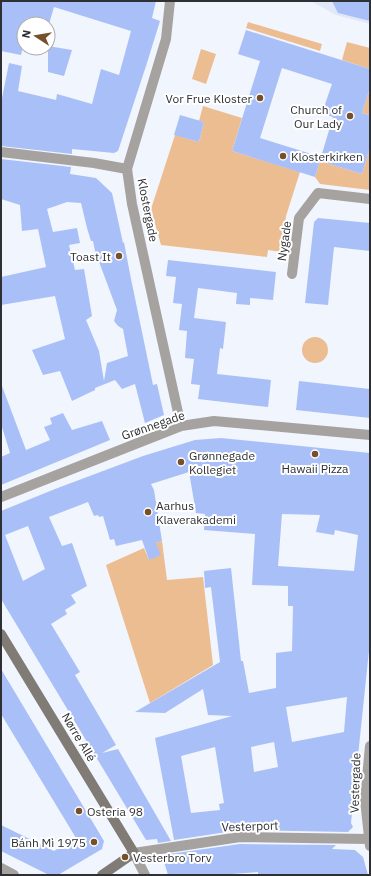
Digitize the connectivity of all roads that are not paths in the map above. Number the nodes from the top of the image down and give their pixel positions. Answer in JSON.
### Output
{"nodes":[{"id":1,"x":170,"y":1,"type":"edge"},
{"id":2,"x":1,"y":152,"type":"edge"},
{"id":3,"x":127,"y":168,"type":"junction"},
{"id":4,"x":370,"y":199,"type":"edge"},
{"id":5,"x":292,"y":274,"type":"dead end"},
{"id":6,"x":181,"y":426,"type":"junction"},
{"id":7,"x":370,"y":436,"type":"edge"},
{"id":8,"x":1,"y":496,"type":"edge"},
{"id":9,"x":1,"y":634,"type":"edge"},
{"id":10,"x":370,"y":746,"type":"edge"},
{"id":11,"x":369,"y":842,"type":"edge"},
{"id":12,"x":134,"y":853,"type":"junction"},
{"id":13,"x":1,"y":868,"type":"edge"},
{"id":14,"x":14,"y":875,"type":"edge"},
{"id":15,"x":102,"y":875,"type":"edge"},
{"id":16,"x":145,"y":875,"type":"edge"}],
"edges":[{"from":1,"to":3,"type":"street","name":"Klostergade"},
{"from":2,"to":3,"type":"street"},
{"from":3,"to":6,"type":"street","name":"Klostergade"},
{"from":4,"to":5,"type":"street","name":"Nygade"},
{"from":6,"to":7,"type":"street","name":"Grønnegade"},
{"from":6,"to":8,"type":"street","name":"Grønnegade"},
{"from":9,"to":12,"type":"street","name":"Nørre Allé"},
{"from":10,"to":11,"type":"street","name":"Vestergade"},
{"from":11,"to":12,"type":"street","name":"Vesterport"},
{"from":12,"to":15,"type":"street"},
{"from":12,"to":16,"type":"street"},
{"from":13,"to":14,"type":"street"}]}
